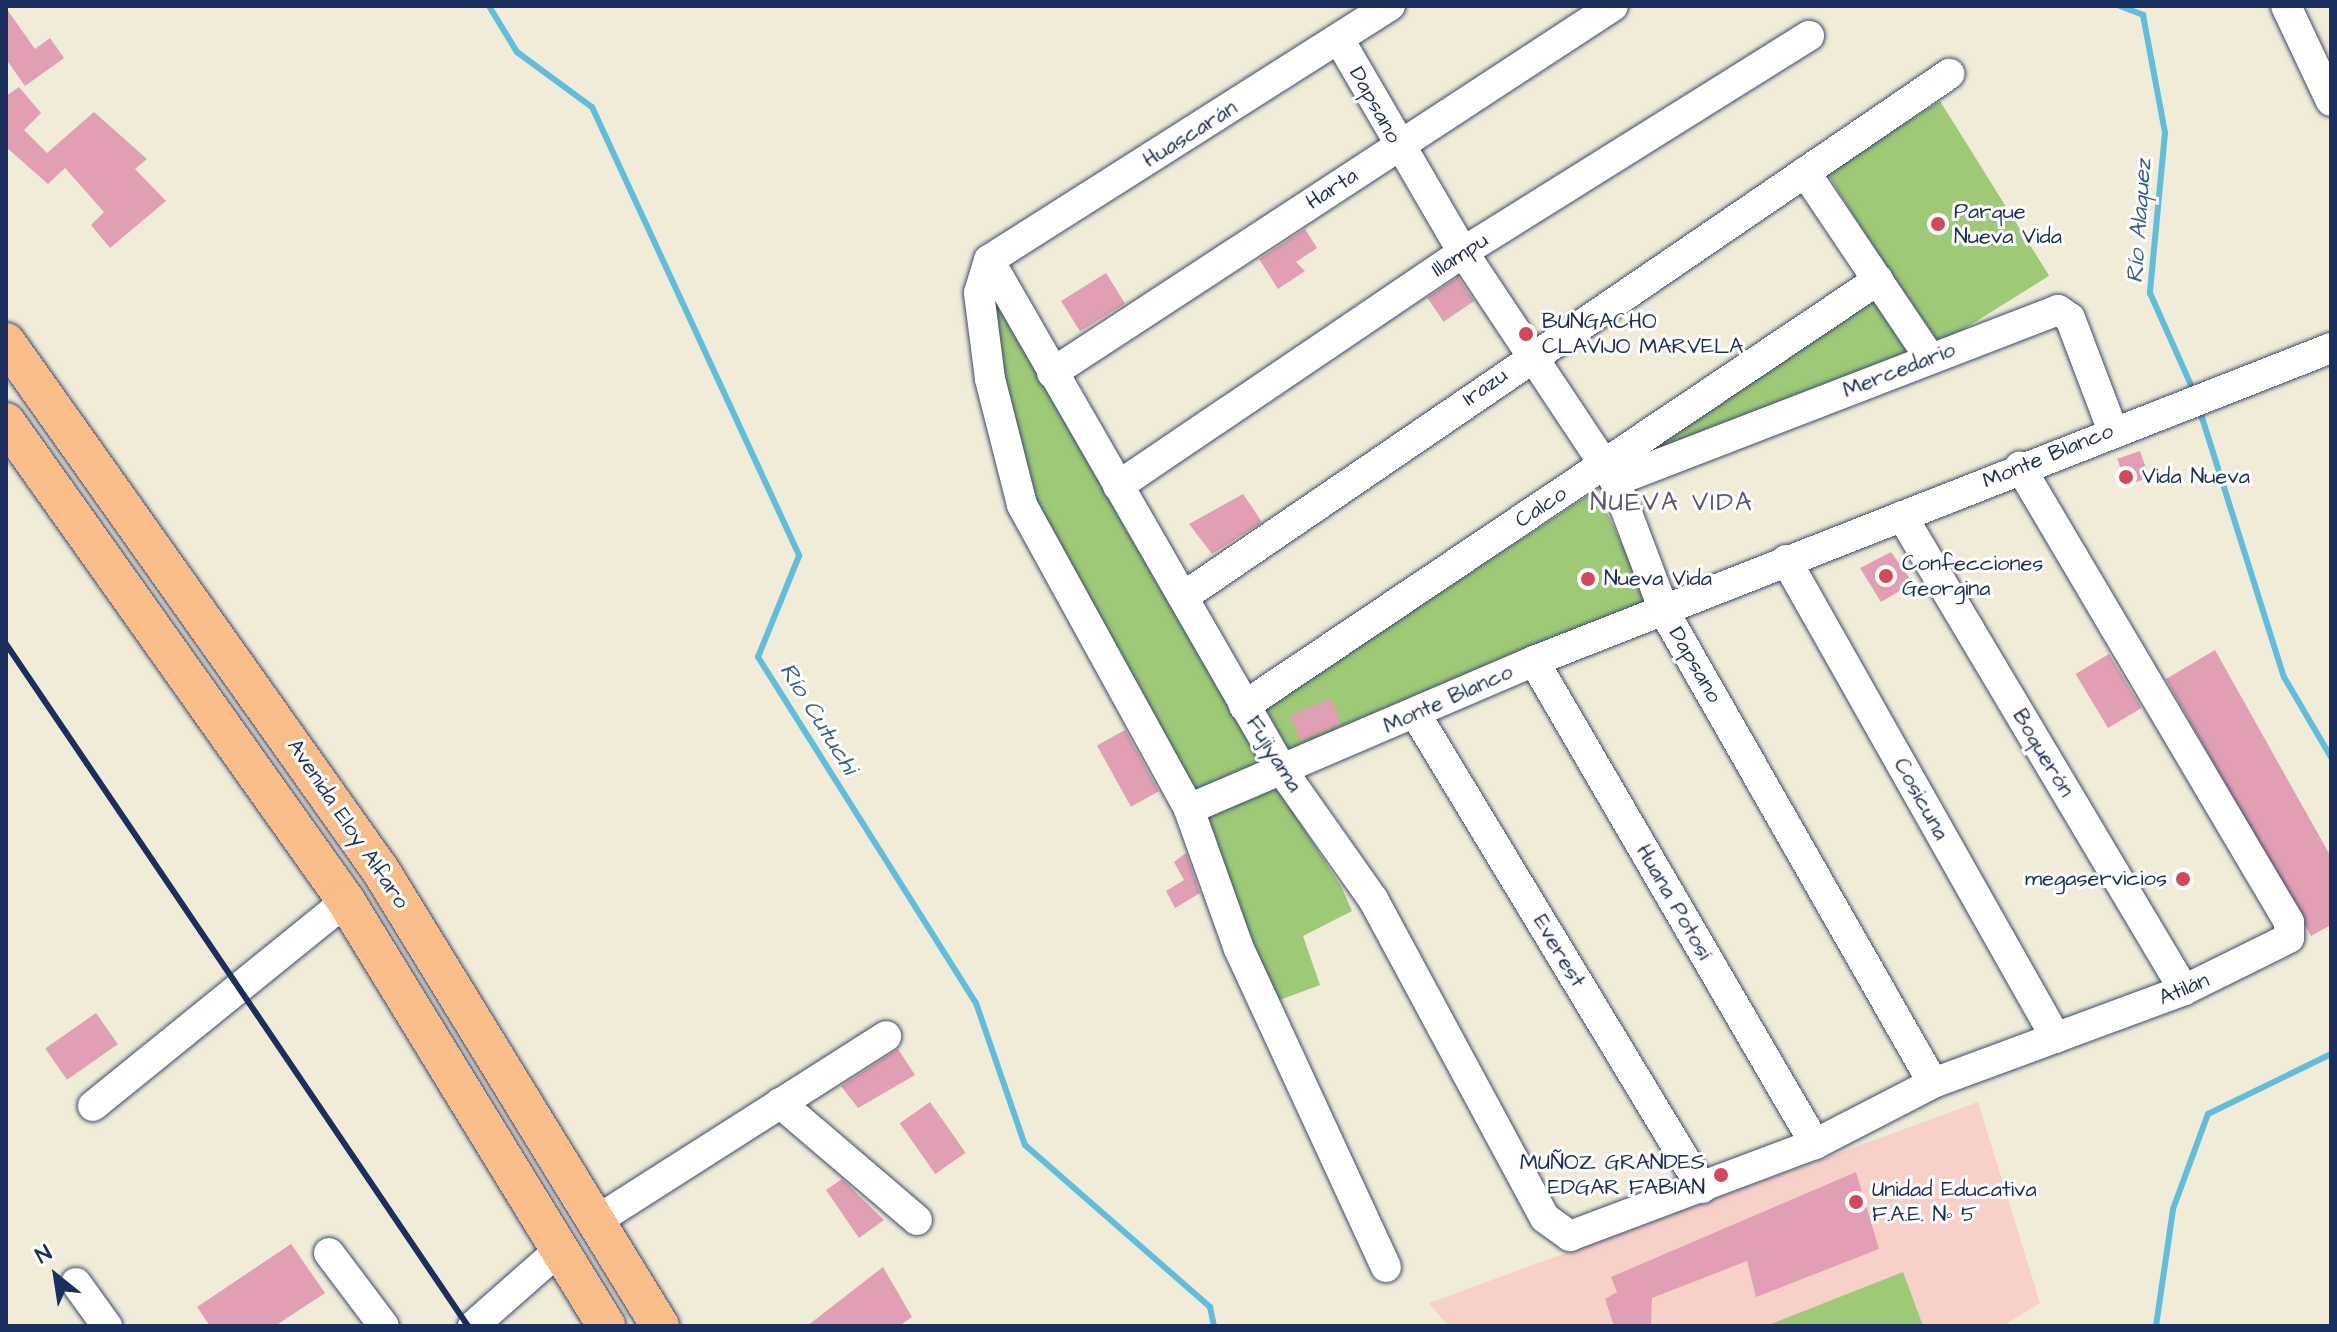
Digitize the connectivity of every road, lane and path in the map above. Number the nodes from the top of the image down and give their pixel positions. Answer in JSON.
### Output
{"nodes":[{"id":1,"x":1390,"y":6,"type":"edge"},
{"id":2,"x":1613,"y":6,"type":"edge"},
{"id":3,"x":2286,"y":6,"type":"edge"},
{"id":4,"x":1809,"y":36,"type":"dead end"},
{"id":5,"x":1340,"y":41,"type":"junction"},
{"id":6,"x":1949,"y":74,"type":"dead end"},
{"id":7,"x":2331,"y":101,"type":"edge"},
{"id":8,"x":1397,"y":146,"type":"junction"},
{"id":9,"x":1805,"y":172,"type":"junction"},
{"id":10,"x":1463,"y":252,"type":"junction"},
{"id":11,"x":989,"y":260,"type":"junction"},
{"id":12,"x":1878,"y":280,"type":"junction"},
{"id":13,"x":6,"y":342,"type":"edge"},
{"id":14,"x":2331,"y":348,"type":"edge"},
{"id":15,"x":1532,"y":354,"type":"junction"},
{"id":16,"x":1930,"y":358,"type":"junction"},
{"id":17,"x":1052,"y":373,"type":"junction"},
{"id":18,"x":6,"y":422,"type":"edge"},
{"id":19,"x":2113,"y":431,"type":"junction"},
{"id":20,"x":2020,"y":467,"type":"junction"},
{"id":21,"x":1608,"y":474,"type":"junction"},
{"id":22,"x":1118,"y":486,"type":"junction"},
{"id":23,"x":1902,"y":516,"type":"junction"},
{"id":24,"x":1786,"y":560,"type":"junction"},
{"id":25,"x":1183,"y":597,"type":"junction"},
{"id":26,"x":1665,"y":613,"type":"junction"},
{"id":27,"x":1534,"y":661,"type":"junction"},
{"id":28,"x":1244,"y":706,"type":"junction"},
{"id":29,"x":1415,"y":713,"type":"junction"},
{"id":30,"x":1284,"y":773,"type":"junction"},
{"id":31,"x":1189,"y":809,"type":"junction"},
{"id":32,"x":346,"y":901,"type":"junction"},
{"id":33,"x":2184,"y":990,"type":"junction"},
{"id":34,"x":886,"y":1036,"type":"dead end"},
{"id":35,"x":2056,"y":1038,"type":"junction"},
{"id":36,"x":1933,"y":1083,"type":"junction"},
{"id":37,"x":780,"y":1103,"type":"junction"},
{"id":38,"x":93,"y":1106,"type":"dead end"},
{"id":39,"x":1815,"y":1144,"type":"junction"},
{"id":40,"x":1702,"y":1188,"type":"junction"},
{"id":41,"x":917,"y":1220,"type":"dead end"},
{"id":42,"x":596,"y":1221,"type":"junction"},
{"id":43,"x":1570,"y":1236,"type":"joint"},
{"id":44,"x":558,"y":1251,"type":"junction"},
{"id":45,"x":329,"y":1253,"type":"dead end"},
{"id":46,"x":1386,"y":1267,"type":"dead end"},
{"id":47,"x":76,"y":1283,"type":"dead end"},
{"id":48,"x":107,"y":1326,"type":"edge"},
{"id":49,"x":384,"y":1326,"type":"edge"},
{"id":50,"x":473,"y":1326,"type":"edge"},
{"id":51,"x":606,"y":1326,"type":"edge"},
{"id":52,"x":660,"y":1326,"type":"edge"}],
"edges":[{"from":1,"to":5,"type":"street","name":"Huascarán"},
{"from":2,"to":8,"type":"street","name":"Harta"},
{"from":3,"to":7,"type":"street"},
{"from":4,"to":10,"type":"street","name":"Illampu"},
{"from":5,"to":8,"type":"street","name":"Dapsano"},
{"from":5,"to":11,"type":"street","name":"Huascarán"},
{"from":6,"to":9,"type":"street","name":"Irazu"},
{"from":8,"to":10,"type":"street","name":"Dapsano"},
{"from":8,"to":17,"type":"street","name":"Harta"},
{"from":9,"to":12,"type":"street"},
{"from":9,"to":15,"type":"street","name":"Irazu"},
{"from":10,"to":15,"type":"street","name":"Dapsano"},
{"from":10,"to":22,"type":"street","name":"Illampu"},
{"from":11,"to":17,"type":"street","name":"Fujiyama"},
{"from":11,"to":31,"type":"street"},
{"from":12,"to":16,"type":"street"},
{"from":12,"to":21,"type":"street","name":"Calco"},
{"from":13,"to":42,"type":"main road","name":"Avenida Eloy Alfaro"},
{"from":14,"to":19,"type":"street","name":"Monte Blanco"},
{"from":15,"to":21,"type":"street","name":"Dapsano"},
{"from":15,"to":25,"type":"street","name":"Irazu"},
{"from":16,"to":19,"type":"street","name":"Mercedario"},
{"from":16,"to":21,"type":"street","name":"Mercedario"},
{"from":17,"to":22,"type":"street","name":"Fujiyama"},
{"from":18,"to":32,"type":"main road","name":"Avenida Eloy Alfaro"},
{"from":19,"to":20,"type":"street","name":"Monte Blanco"},
{"from":20,"to":23,"type":"street","name":"Monte Blanco"},
{"from":20,"to":33,"type":"street","name":"Atilán"},
{"from":21,"to":26,"type":"street","name":"Dapsano"},
{"from":21,"to":28,"type":"street","name":"Calco"},
{"from":22,"to":25,"type":"street","name":"Fujiyama"},
{"from":23,"to":24,"type":"street","name":"Monte Blanco"},
{"from":23,"to":33,"type":"street","name":"Boquerón"},
{"from":24,"to":26,"type":"street","name":"Monte Blanco"},
{"from":24,"to":35,"type":"street","name":"Cosicuna"},
{"from":25,"to":28,"type":"street","name":"Fujiyama"},
{"from":26,"to":27,"type":"street","name":"Monte Blanco"},
{"from":26,"to":36,"type":"street","name":"Dapsano"},
{"from":27,"to":29,"type":"street","name":"Monte Blanco"},
{"from":27,"to":39,"type":"street","name":"Huana Potosí"},
{"from":28,"to":30,"type":"street","name":"Fujiyama"},
{"from":29,"to":30,"type":"street","name":"Monte Blanco"},
{"from":29,"to":40,"type":"street","name":"Everest"},
{"from":30,"to":31,"type":"street","name":"Monte Blanco"},
{"from":30,"to":43,"type":"street","name":"Fujiyama"},
{"from":31,"to":46,"type":"street"},
{"from":32,"to":38,"type":"street"},
{"from":32,"to":44,"type":"main road","name":"Avenida Eloy Alfaro"},
{"from":33,"to":35,"type":"street","name":"Atilán"},
{"from":34,"to":37,"type":"street"},
{"from":35,"to":36,"type":"street","name":"Atilán"},
{"from":36,"to":39,"type":"street","name":"Atilán"},
{"from":37,"to":41,"type":"street"},
{"from":37,"to":42,"type":"street"},
{"from":39,"to":40,"type":"street","name":"Atilán"},
{"from":40,"to":43,"type":"street","name":"Atilán"},
{"from":42,"to":52,"type":"main road","name":"Avenida Eloy Alfaro"},
{"from":44,"to":50,"type":"street"},
{"from":44,"to":51,"type":"main road","name":"Avenida Eloy Alfaro"},
{"from":45,"to":49,"type":"street"},
{"from":47,"to":48,"type":"street"}]}
